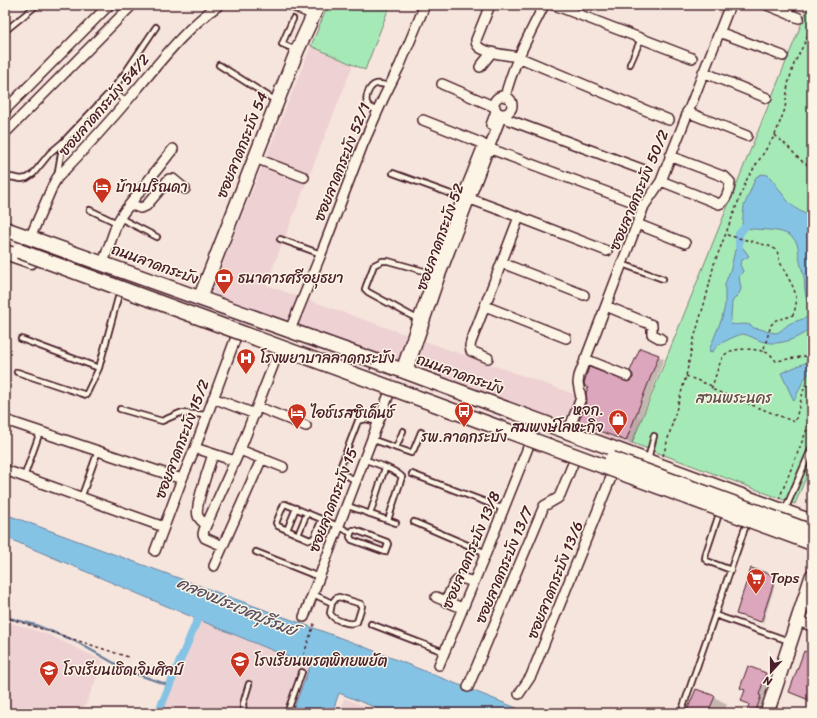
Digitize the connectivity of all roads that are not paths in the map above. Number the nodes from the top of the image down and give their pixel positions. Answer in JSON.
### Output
{"nodes":[{"id":1,"x":37,"y":5,"type":"edge"},
{"id":2,"x":109,"y":5,"type":"edge"},
{"id":3,"x":132,"y":5,"type":"edge"},
{"id":4,"x":219,"y":5,"type":"edge"},
{"id":5,"x":291,"y":5,"type":"edge"},
{"id":6,"x":425,"y":5,"type":"edge"},
{"id":7,"x":490,"y":5,"type":"edge"},
{"id":8,"x":544,"y":5,"type":"edge"},
{"id":9,"x":554,"y":5,"type":"edge"},
{"id":10,"x":730,"y":5,"type":"edge"},
{"id":11,"x":767,"y":5,"type":"edge"},
{"id":12,"x":316,"y":10,"type":"edge"},
{"id":13,"x":800,"y":18,"type":"dead end"},
{"id":14,"x":293,"y":20,"type":"dead end"},
{"id":15,"x":156,"y":27,"type":"dead end"},
{"id":16,"x":5,"y":31,"type":"edge"},
{"id":17,"x":719,"y":32,"type":"junction"},
{"id":18,"x":641,"y":39,"type":"junction"},
{"id":19,"x":297,"y":51,"type":"junction"},
{"id":20,"x":492,"y":52,"type":"junction"},
{"id":21,"x":783,"y":56,"type":"dead end"},
{"id":22,"x":518,"y":57,"type":"junction"},
{"id":23,"x":692,"y":58,"type":"dead end"},
{"id":24,"x":630,"y":64,"type":"dead end"},
{"id":25,"x":219,"y":65,"type":"dead end"},
{"id":26,"x":480,"y":66,"type":"dead end"},
{"id":27,"x":703,"y":72,"type":"junction"},
{"id":28,"x":442,"y":84,"type":"dead end"},
{"id":29,"x":389,"y":86,"type":"junction"},
{"id":30,"x":112,"y":90,"type":"junction"},
{"id":31,"x":506,"y":97,"type":"junction"},
{"id":32,"x":767,"y":98,"type":"dead end"},
{"id":33,"x":126,"y":102,"type":"junction"},
{"id":34,"x":277,"y":102,"type":"junction"},
{"id":35,"x":5,"y":110,"type":"edge"},
{"id":36,"x":377,"y":110,"type":"junction"},
{"id":37,"x":499,"y":112,"type":"junction"},
{"id":38,"x":687,"y":112,"type":"junction"},
{"id":39,"x":423,"y":120,"type":"dead end"},
{"id":40,"x":670,"y":120,"type":"dead end"},
{"id":41,"x":5,"y":133,"type":"edge"},
{"id":42,"x":747,"y":136,"type":"dead end"},
{"id":43,"x":63,"y":142,"type":"junction"},
{"id":44,"x":486,"y":146,"type":"junction"},
{"id":45,"x":173,"y":149,"type":"dead end"},
{"id":46,"x":670,"y":156,"type":"junction"},
{"id":47,"x":255,"y":158,"type":"junction"},
{"id":48,"x":644,"y":170,"type":"dead end"},
{"id":49,"x":393,"y":173,"type":"dead end"},
{"id":50,"x":5,"y":176,"type":"edge"},
{"id":51,"x":304,"y":177,"type":"dead end"},
{"id":52,"x":57,"y":178,"type":"junction"},
{"id":53,"x":661,"y":181,"type":"junction"},
{"id":54,"x":185,"y":189,"type":"dead end"},
{"id":55,"x":466,"y":198,"type":"junction"},
{"id":56,"x":130,"y":204,"type":"junction"},
{"id":57,"x":644,"y":206,"type":"junction"},
{"id":58,"x":90,"y":210,"type":"dead end"},
{"id":59,"x":519,"y":217,"type":"junction"},
{"id":60,"x":119,"y":220,"type":"junction"},
{"id":61,"x":637,"y":224,"type":"junction"},
{"id":62,"x":5,"y":229,"type":"edge"},
{"id":63,"x":5,"y":237,"type":"edge"},
{"id":64,"x":157,"y":237,"type":"dead end"},
{"id":65,"x":30,"y":238,"type":"junction"},
{"id":66,"x":280,"y":239,"type":"dead end"},
{"id":67,"x":685,"y":243,"type":"dead end"},
{"id":68,"x":5,"y":246,"type":"edge"},
{"id":69,"x":607,"y":251,"type":"dead end"},
{"id":70,"x":5,"y":252,"type":"edge"},
{"id":71,"x":321,"y":254,"type":"junction"},
{"id":72,"x":103,"y":263,"type":"junction"},
{"id":73,"x":502,"y":263,"type":"junction"},
{"id":74,"x":622,"y":264,"type":"junction"},
{"id":75,"x":437,"y":277,"type":"junction"},
{"id":76,"x":663,"y":279,"type":"dead end"},
{"id":77,"x":119,"y":294,"type":"junction"},
{"id":78,"x":584,"y":295,"type":"dead end"},
{"id":79,"x":200,"y":298,"type":"junction"},
{"id":80,"x":484,"y":306,"type":"junction"},
{"id":81,"x":606,"y":306,"type":"junction"},
{"id":82,"x":191,"y":320,"type":"junction"},
{"id":83,"x":421,"y":321,"type":"junction"},
{"id":84,"x":290,"y":330,"type":"junction"},
{"id":85,"x":236,"y":337,"type":"junction"},
{"id":86,"x":566,"y":338,"type":"dead end"},
{"id":87,"x":22,"y":339,"type":"dead end"},
{"id":88,"x":661,"y":339,"type":"dead end"},
{"id":89,"x":278,"y":353,"type":"junction"},
{"id":90,"x":488,"y":358,"type":"dead end"},
{"id":91,"x":585,"y":359,"type":"junction"},
{"id":92,"x":99,"y":368,"type":"junction"},
{"id":93,"x":17,"y":372,"type":"dead end"},
{"id":94,"x":404,"y":372,"type":"junction"},
{"id":95,"x":627,"y":376,"type":"dead end"},
{"id":96,"x":389,"y":394,"type":"junction"},
{"id":97,"x":213,"y":398,"type":"junction"},
{"id":98,"x":120,"y":408,"type":"dead end"},
{"id":99,"x":256,"y":411,"type":"junction"},
{"id":100,"x":207,"y":415,"type":"junction"},
{"id":101,"x":5,"y":420,"type":"edge"},
{"id":102,"x":378,"y":422,"type":"junction"},
{"id":103,"x":306,"y":426,"type":"dead end"},
{"id":104,"x":403,"y":430,"type":"dead end"},
{"id":105,"x":40,"y":432,"type":"junction"},
{"id":106,"x":421,"y":432,"type":"dead end"},
{"id":107,"x":568,"y":432,"type":"junction"},
{"id":108,"x":654,"y":436,"type":"dead end"},
{"id":109,"x":371,"y":439,"type":"junction"},
{"id":110,"x":529,"y":445,"type":"junction"},
{"id":111,"x":812,"y":447,"type":"edge"},
{"id":112,"x":195,"y":448,"type":"junction"},
{"id":113,"x":396,"y":448,"type":"junction"},
{"id":114,"x":240,"y":450,"type":"junction"},
{"id":115,"x":98,"y":451,"type":"junction"},
{"id":116,"x":213,"y":454,"type":"junction"},
{"id":117,"x":262,"y":458,"type":"junction"},
{"id":118,"x":363,"y":459,"type":"junction"},
{"id":119,"x":235,"y":461,"type":"junction"},
{"id":120,"x":574,"y":461,"type":"junction"},
{"id":121,"x":647,"y":461,"type":"junction"},
{"id":122,"x":283,"y":467,"type":"dead end"},
{"id":123,"x":385,"y":468,"type":"junction"},
{"id":124,"x":5,"y":470,"type":"edge"},
{"id":125,"x":412,"y":474,"type":"dead end"},
{"id":126,"x":612,"y":475,"type":"junction"},
{"id":127,"x":24,"y":477,"type":"junction"},
{"id":128,"x":182,"y":478,"type":"junction"},
{"id":129,"x":355,"y":480,"type":"junction"},
{"id":130,"x":81,"y":498,"type":"junction"},
{"id":131,"x":345,"y":505,"type":"junction"},
{"id":132,"x":296,"y":508,"type":"junction"},
{"id":133,"x":781,"y":508,"type":"junction"},
{"id":134,"x":504,"y":509,"type":"junction"},
{"id":135,"x":307,"y":513,"type":"junction"},
{"id":136,"x":370,"y":514,"type":"junction"},
{"id":137,"x":719,"y":514,"type":"junction"},
{"id":138,"x":322,"y":519,"type":"junction"},
{"id":139,"x":388,"y":520,"type":"junction"},
{"id":140,"x":414,"y":522,"type":"dead end"},
{"id":141,"x":812,"y":522,"type":"edge"},
{"id":142,"x":396,"y":523,"type":"dead end"},
{"id":143,"x":206,"y":524,"type":"junction"},
{"id":144,"x":746,"y":525,"type":"junction"},
{"id":145,"x":338,"y":526,"type":"junction"},
{"id":146,"x":164,"y":527,"type":"junction"},
{"id":147,"x":287,"y":530,"type":"junction"},
{"id":148,"x":812,"y":532,"type":"edge"},
{"id":149,"x":351,"y":533,"type":"junction"},
{"id":150,"x":298,"y":535,"type":"junction"},
{"id":151,"x":812,"y":543,"type":"edge"},
{"id":152,"x":223,"y":546,"type":"junction"},
{"id":153,"x":812,"y":548,"type":"edge"},
{"id":154,"x":155,"y":551,"type":"dead end"},
{"id":155,"x":256,"y":552,"type":"dead end"},
{"id":156,"x":486,"y":553,"type":"junction"},
{"id":157,"x":214,"y":566,"type":"dead end"},
{"id":158,"x":731,"y":570,"type":"junction"},
{"id":159,"x":812,"y":576,"type":"edge"},
{"id":160,"x":319,"y":577,"type":"junction"},
{"id":161,"x":473,"y":582,"type":"junction"},
{"id":162,"x":313,"y":594,"type":"junction"},
{"id":163,"x":436,"y":597,"type":"dead end"},
{"id":164,"x":446,"y":602,"type":"junction"},
{"id":165,"x":332,"y":603,"type":"junction"},
{"id":166,"x":462,"y":608,"type":"junction"},
{"id":167,"x":715,"y":615,"type":"junction"},
{"id":168,"x":304,"y":617,"type":"road end"},
{"id":169,"x":797,"y":621,"type":"junction"},
{"id":170,"x":371,"y":624,"type":"dead end"},
{"id":171,"x":812,"y":626,"type":"edge"},
{"id":172,"x":790,"y":642,"type":"junction"},
{"id":173,"x":444,"y":652,"type":"junction"},
{"id":174,"x":439,"y":665,"type":"dead end"},
{"id":175,"x":302,"y":672,"type":"road end"},
{"id":176,"x":249,"y":684,"type":"dead end"},
{"id":177,"x":468,"y":687,"type":"dead end"},
{"id":178,"x":519,"y":694,"type":"dead end"},
{"id":179,"x":244,"y":713,"type":"edge"},
{"id":180,"x":287,"y":713,"type":"edge"},
{"id":181,"x":681,"y":713,"type":"edge"},
{"id":182,"x":767,"y":713,"type":"edge"}],
"edges":[{"from":1,"to":16,"type":"lane"},
{"from":2,"to":35,"type":"street"},
{"from":3,"to":41,"type":"street"},
{"from":4,"to":33,"type":"street","name":"ซอยลาดกระบัง 54/2"},
{"from":5,"to":12,"type":"street"},
{"from":6,"to":29,"type":"street","name":"ซอยลาดกระบัง 52/1"},
{"from":7,"to":20,"type":"street"},
{"from":8,"to":22,"type":"street"},
{"from":9,"to":18,"type":"street"},
{"from":10,"to":17,"type":"street","name":"ซอยลาดกระบัง 50/2"},
{"from":11,"to":13,"type":"street"},
{"from":12,"to":19,"type":"main road","name":"ซอยลาดกระบัง 54"},
{"from":14,"to":19,"type":"lane"},
{"from":15,"to":30,"type":"lane"},
{"from":17,"to":21,"type":"street"},
{"from":17,"to":27,"type":"street","name":"ซอยลาดกระบัง 50/2"},
{"from":18,"to":23,"type":"street"},
{"from":18,"to":24,"type":"lane"},
{"from":19,"to":34,"type":"main road","name":"ซอยลาดกระบัง 54"},
{"from":20,"to":22,"type":"street"},
{"from":20,"to":26,"type":"street"},
{"from":22,"to":31,"type":"street"},
{"from":22,"to":40,"type":"street"},
{"from":25,"to":34,"type":"lane"},
{"from":27,"to":32,"type":"street"},
{"from":27,"to":38,"type":"street","name":"ซอยลาดกระบัง 50/2"},
{"from":28,"to":37,"type":"street"},
{"from":29,"to":36,"type":"street","name":"ซอยลาดกระบัง 52/1"},
{"from":29,"to":36,"type":"lane"},
{"from":30,"to":33,"type":"lane"},
{"from":30,"to":43,"type":"lane"},
{"from":31,"to":37,"type":"street","name":"ซอยลาดกระบัง 52"},
{"from":31,"to":37,"type":"street","name":"ซอยลาดกระบัง 52"},
{"from":33,"to":52,"type":"street","name":"ซอยลาดกระบัง 54/2"},
{"from":34,"to":47,"type":"main road","name":"ซอยลาดกระบัง 54"},
{"from":36,"to":71,"type":"street","name":"ซอยลาดกระบัง 52/1"},
{"from":37,"to":44,"type":"street","name":"ซอยลาดกระบัง 52"},
{"from":37,"to":48,"type":"street"},
{"from":38,"to":42,"type":"street"},
{"from":38,"to":46,"type":"street","name":"ซอยลาดกระบัง 50/2"},
{"from":39,"to":44,"type":"street"},
{"from":43,"to":50,"type":"lane"},
{"from":43,"to":52,"type":"lane"},
{"from":44,"to":55,"type":"street","name":"ซอยลาดกระบัง 52"},
{"from":44,"to":57,"type":"street"},
{"from":45,"to":56,"type":"street"},
{"from":46,"to":53,"type":"street","name":"ซอยลาดกระบัง 50/2"},
{"from":46,"to":53,"type":"street"},
{"from":47,"to":51,"type":"street"},
{"from":47,"to":79,"type":"main road","name":"ซอยลาดกระบัง 54"},
{"from":49,"to":55,"type":"lane"},
{"from":52,"to":65,"type":"street","name":"ซอยลาดกระบัง 54/2"},
{"from":53,"to":57,"type":"street","name":"ซอยลาดกระบัง 50/2"},
{"from":54,"to":56,"type":"street"},
{"from":55,"to":59,"type":"street"},
{"from":55,"to":75,"type":"street","name":"ซอยลาดกระบัง 52"},
{"from":56,"to":60,"type":"street"},
{"from":57,"to":61,"type":"street","name":"ซอยลาดกระบัง 50/2"},
{"from":58,"to":60,"type":"lane"},
{"from":59,"to":69,"type":"street"},
{"from":59,"to":73,"type":"street"},
{"from":60,"to":64,"type":"lane"},
{"from":60,"to":72,"type":"street"},
{"from":61,"to":67,"type":"street"},
{"from":61,"to":74,"type":"street","name":"ซอยลาดกระบัง 50/2"},
{"from":62,"to":65,"type":"main road","name":"ถนนลาดกระบัง"},
{"from":63,"to":148,"type":"main road","bridge":true},
{"from":65,"to":72,"type":"main road","name":"ถนนลาดกระบัง"},
{"from":66,"to":71,"type":"lane"},
{"from":68,"to":151,"type":"main road","bridge":true},
{"from":70,"to":77,"type":"main road"},
{"from":71,"to":84,"type":"street","name":"ซอยลาดกระบัง 52/1"},
{"from":72,"to":79,"type":"main road","name":"ถนนลาดกระบัง"},
{"from":73,"to":78,"type":"street"},
{"from":73,"to":80,"type":"street"},
{"from":74,"to":76,"type":"lane"},
{"from":74,"to":81,"type":"street","name":"ซอยลาดกระบัง 50/2"},
{"from":75,"to":83,"type":"street","name":"ซอยลาดกระบัง 52"},
{"from":75,"to":83,"type":"lane"},
{"from":77,"to":82,"type":"main road"},
{"from":77,"to":92,"type":"lane"},
{"from":79,"to":82,"type":"main road"},
{"from":79,"to":84,"type":"main road","name":"ถนนลาดกระบัง"},
{"from":80,"to":86,"type":"street"},
{"from":80,"to":90,"type":"street"},
{"from":81,"to":88,"type":"street"},
{"from":81,"to":91,"type":"street","name":"ซอยลาดกระบัง 50/2"},
{"from":82,"to":85,"type":"main road"},
{"from":83,"to":94,"type":"street","name":"ซอยลาดกระบัง 52"},
{"from":84,"to":94,"type":"main road","name":"ถนนลาดกระบัง"},
{"from":85,"to":89,"type":"main road"},
{"from":85,"to":97,"type":"street","name":"ซอยลาดกระบัง 15/2"},
{"from":87,"to":92,"type":"lane"},
{"from":89,"to":96,"type":"main road"},
{"from":89,"to":99,"type":"street"},
{"from":91,"to":95,"type":"street"},
{"from":91,"to":107,"type":"street","name":"ซอยลาดกระบัง 50/2"},
{"from":92,"to":93,"type":"lane"},
{"from":94,"to":107,"type":"main road","name":"ถนนลาดกระบัง"},
{"from":96,"to":102,"type":"street","name":"ซอยลาดกระบัง 15"},
{"from":96,"to":110,"type":"main road"},
{"from":97,"to":99,"type":"street"},
{"from":97,"to":100,"type":"street","name":"ซอยลาดกระบัง 15/2"},
{"from":98,"to":100,"type":"lane"},
{"from":99,"to":103,"type":"street"},
{"from":99,"to":114,"type":"street"},
{"from":100,"to":112,"type":"street","name":"ซอยลาดกระบัง 15/2"},
{"from":101,"to":105,"type":"street"},
{"from":102,"to":109,"type":"street","name":"ซอยลาดกระบัง 15"},
{"from":102,"to":129,"type":"lane"},
{"from":104,"to":113,"type":"lane"},
{"from":105,"to":115,"type":"street"},
{"from":105,"to":127,"type":"lane"},
{"from":106,"to":113,"type":"lane"},
{"from":107,"to":121,"type":"main road","name":"ถนนลาดกระบัง"},
{"from":108,"to":121,"type":"lane"},
{"from":109,"to":113,"type":"lane"},
{"from":109,"to":118,"type":"street","name":"ซอยลาดกระบัง 15"},
{"from":110,"to":120,"type":"main road"},
{"from":110,"to":134,"type":"street","name":"ซอยลาดกระบัง 13/8"},
{"from":111,"to":133,"type":"lane"},
{"from":112,"to":116,"type":"street"},
{"from":112,"to":128,"type":"street","name":"ซอยลาดกระบัง 15/2"},
{"from":114,"to":117,"type":"street"},
{"from":114,"to":119,"type":"street"},
{"from":115,"to":128,"type":"street"},
{"from":115,"to":130,"type":"lane"},
{"from":116,"to":119,"type":"street"},
{"from":116,"to":143,"type":"street"},
{"from":117,"to":122,"type":"street"},
{"from":117,"to":152,"type":"street"},
{"from":118,"to":123,"type":"lane"},
{"from":118,"to":129,"type":"street","name":"ซอยลาดกระบัง 15"},
{"from":119,"to":143,"type":"street"},
{"from":120,"to":126,"type":"main road"},
{"from":120,"to":177,"type":"street","name":"ซอยลาดกระบัง 13/7"},
{"from":121,"to":133,"type":"main road","name":"ถนนลาดกระบัง"},
{"from":123,"to":136,"type":"lane"},
{"from":123,"to":139,"type":"lane"},
{"from":124,"to":127,"type":"street"},
{"from":125,"to":134,"type":"lane"},
{"from":126,"to":137,"type":"main road"},
{"from":126,"to":178,"type":"street","name":"ซอยลาดกระบัง 13/6"},
{"from":127,"to":130,"type":"street"},
{"from":128,"to":146,"type":"street","name":"ซอยลาดกระบัง 15/2"},
{"from":129,"to":131,"type":"street","name":"ซอยลาดกระบัง 15"},
{"from":130,"to":146,"type":"street"},
{"from":131,"to":136,"type":"lane"},
{"from":131,"to":145,"type":"street","name":"ซอยลาดกระบัง 15"},
{"from":132,"to":135,"type":"lane"},
{"from":132,"to":147,"type":"lane"},
{"from":132,"to":147,"type":"lane"},
{"from":133,"to":141,"type":"main road","name":"ถนนลาดกระบัง"},
{"from":134,"to":156,"type":"street","name":"ซอยลาดกระบัง 13/8"},
{"from":135,"to":138,"type":"lane"},
{"from":135,"to":150,"type":"lane"},
{"from":136,"to":139,"type":"lane"},
{"from":137,"to":144,"type":"main road"},
{"from":137,"to":158,"type":"lane"},
{"from":138,"to":145,"type":"lane"},
{"from":138,"to":150,"type":"lane"},
{"from":139,"to":142,"type":"lane"},
{"from":140,"to":156,"type":"lane"},
{"from":143,"to":152,"type":"street"},
{"from":144,"to":153,"type":"main road"},
{"from":144,"to":158,"type":"lane"},
{"from":145,"to":149,"type":"lane"},
{"from":145,"to":160,"type":"street","name":"ซอยลาดกระบัง 15"},
{"from":146,"to":154,"type":"street","name":"ซอยลาดกระบัง 15/2"},
{"from":147,"to":150,"type":"lane"},
{"from":149,"to":149,"type":"lane"},
{"from":152,"to":157,"type":"street"},
{"from":155,"to":160,"type":"lane"},
{"from":156,"to":161,"type":"street","name":"ซอยลาดกระบัง 13/8"},
{"from":158,"to":167,"type":"lane"},
{"from":159,"to":169,"type":"main road"},
{"from":160,"to":162,"type":"street","name":"ซอยลาดกระบัง 15"},
{"from":161,"to":164,"type":"street"},
{"from":161,"to":166,"type":"street","name":"ซอยลาดกระบัง 13/8"},
{"from":162,"to":165,"type":"lane"},
{"from":162,"to":168,"type":"street","name":"ซอยลาดกระบัง 15"},
{"from":163,"to":164,"type":"street"},
{"from":164,"to":166,"type":"street"},
{"from":165,"to":165,"type":"lane"},
{"from":166,"to":173,"type":"street","name":"ซอยลาดกระบัง 13/8"},
{"from":167,"to":172,"type":"lane"},
{"from":167,"to":181,"type":"lane"},
{"from":169,"to":171,"type":"street"},
{"from":169,"to":172,"type":"main road"},
{"from":170,"to":173,"type":"lane"},
{"from":172,"to":182,"type":"main road"},
{"from":173,"to":174,"type":"street","name":"ซอยลาดกระบัง 13/8"},
{"from":175,"to":180,"type":"lane"},
{"from":176,"to":179,"type":"lane"}]}
